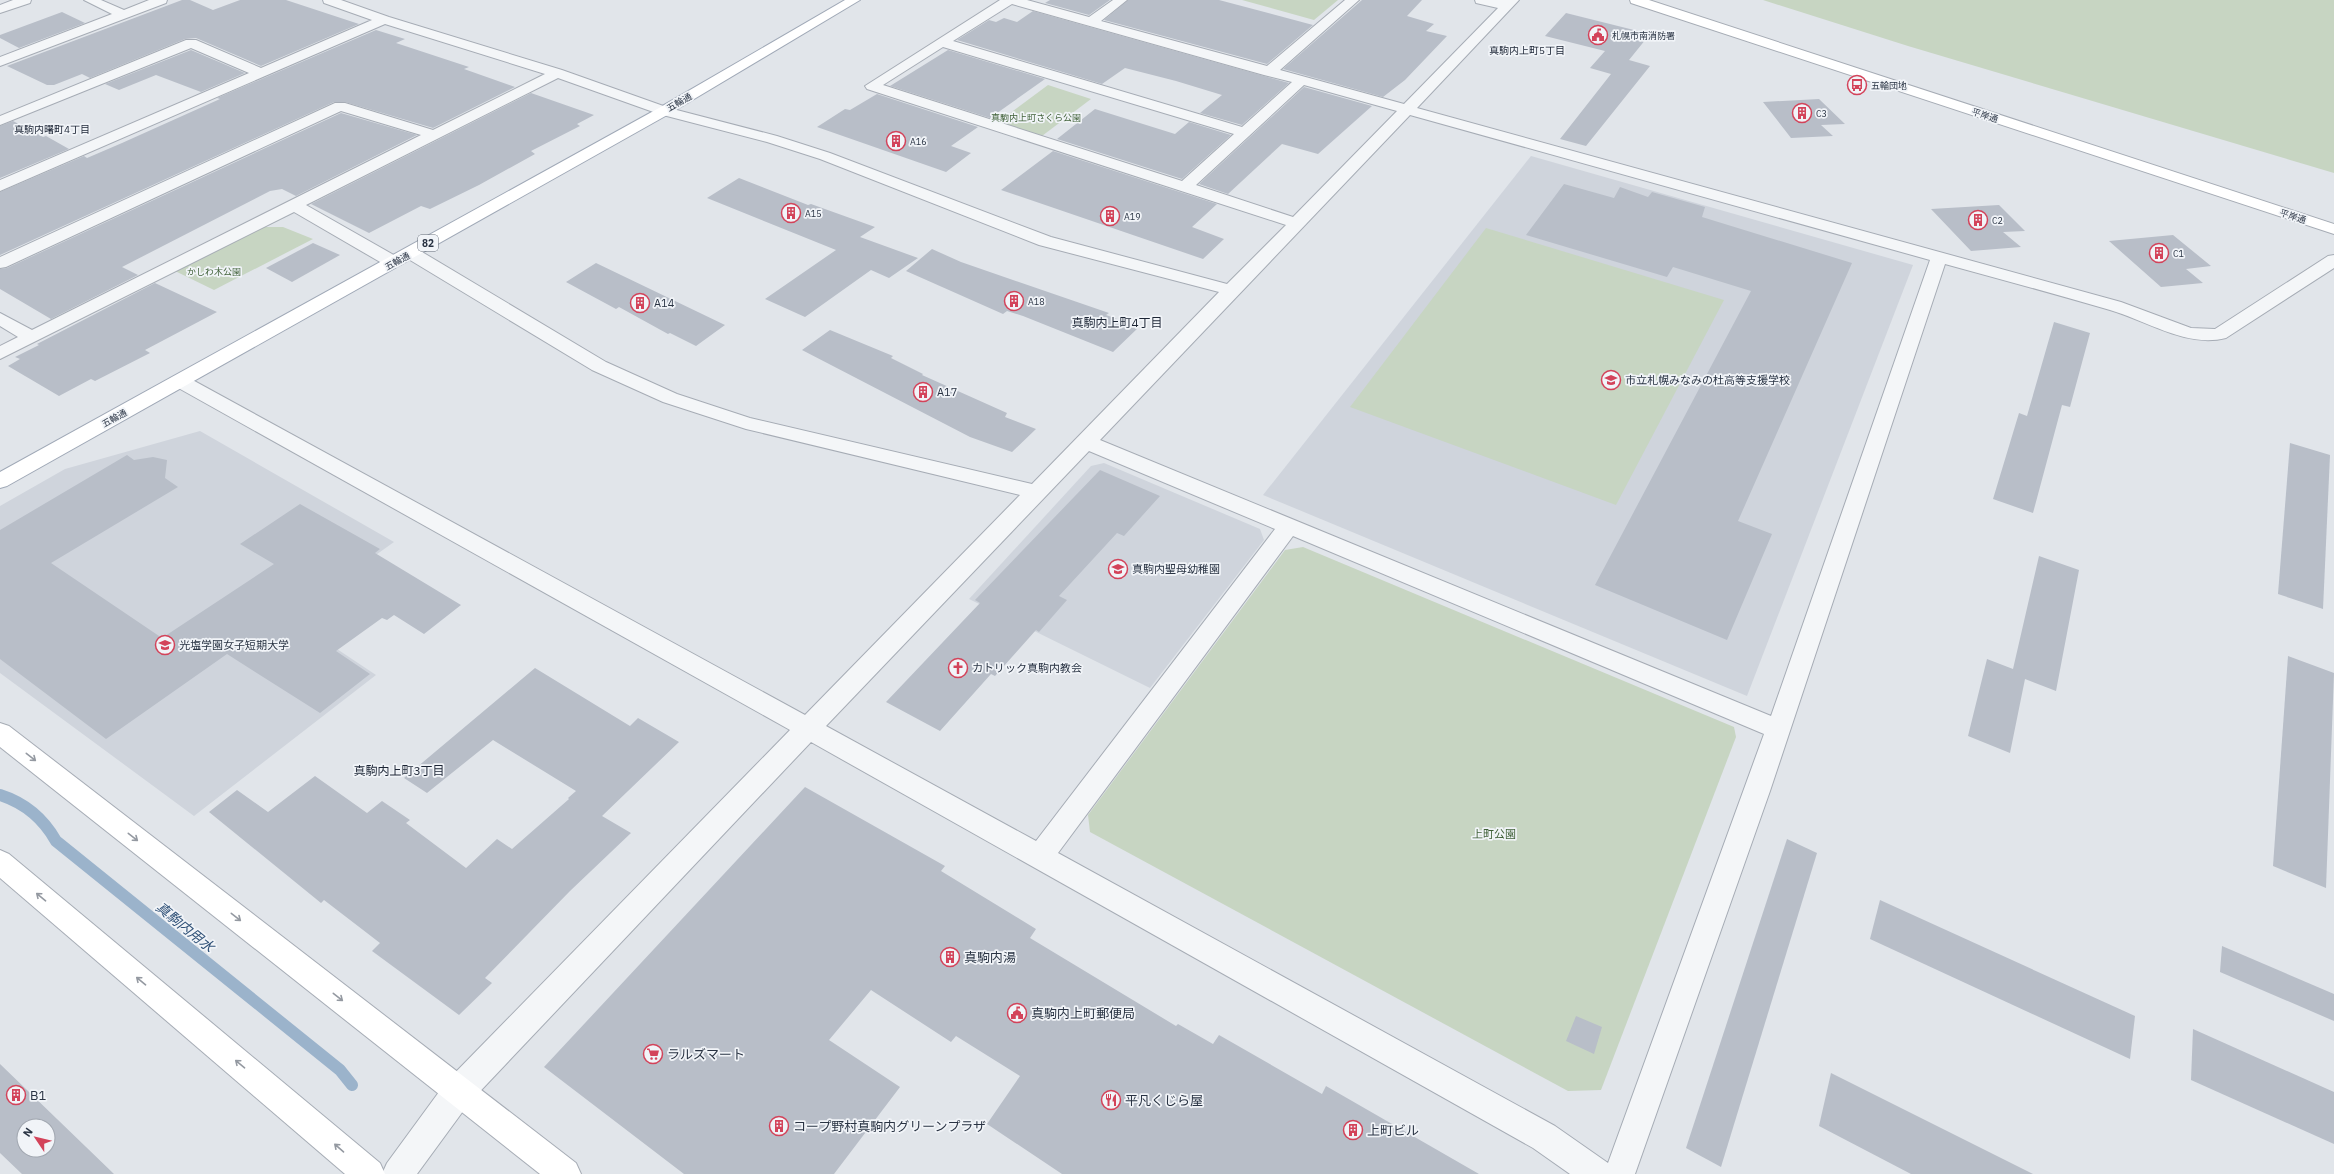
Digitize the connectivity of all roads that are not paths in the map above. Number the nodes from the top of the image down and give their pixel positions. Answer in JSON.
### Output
{"nodes":[{"id":1,"x":25,"y":0,"type":"edge"},
{"id":2,"x":90,"y":0,"type":"edge"},
{"id":3,"x":161,"y":0,"type":"edge"},
{"id":4,"x":329,"y":0,"type":"edge"},
{"id":5,"x":854,"y":0,"type":"edge"},
{"id":6,"x":1010,"y":0,"type":"edge"},
{"id":7,"x":1121,"y":0,"type":"edge"},
{"id":8,"x":1353,"y":0,"type":"edge"},
{"id":9,"x":1481,"y":0,"type":"edge"},
{"id":10,"x":1636,"y":0,"type":"edge"},
{"id":11,"x":1510,"y":3,"type":"edge"},
{"id":12,"x":0,"y":9,"type":"edge"},
{"id":13,"x":123,"y":14,"type":"junction"},
{"id":14,"x":384,"y":20,"type":"junction"},
{"id":15,"x":1091,"y":22,"type":"junction"},
{"id":16,"x":942,"y":42,"type":"junction"},
{"id":17,"x":0,"y":62,"type":"edge"},
{"id":18,"x":1269,"y":72,"type":"junction"},
{"id":19,"x":260,"y":73,"type":"junction"},
{"id":20,"x":557,"y":73,"type":"junction"},
{"id":21,"x":1301,"y":82,"type":"junction"},
{"id":22,"x":1407,"y":110,"type":"junction"},
{"id":23,"x":664,"y":111,"type":"junction"},
{"id":24,"x":0,"y":121,"type":"edge"},
{"id":25,"x":1245,"y":133,"type":"junction"},
{"id":26,"x":435,"y":135,"type":"junction"},
{"id":27,"x":0,"y":186,"type":"edge"},
{"id":28,"x":1185,"y":187,"type":"junction"},
{"id":29,"x":296,"y":206,"type":"junction"},
{"id":30,"x":1296,"y":223,"type":"junction"},
{"id":31,"x":2334,"y":229,"type":"edge"},
{"id":32,"x":411,"y":253,"type":"junction"},
{"id":33,"x":1939,"y":257,"type":"junction"},
{"id":34,"x":2334,"y":260,"type":"edge"},
{"id":35,"x":394,"y":262,"type":"junction"},
{"id":36,"x":0,"y":263,"type":"edge"},
{"id":37,"x":1230,"y":290,"type":"junction"},
{"id":38,"x":0,"y":318,"type":"edge"},
{"id":39,"x":30,"y":337,"type":"junction"},
{"id":40,"x":0,"y":353,"type":"edge"},
{"id":41,"x":180,"y":381,"type":"junction"},
{"id":42,"x":1086,"y":442,"type":"junction"},
{"id":43,"x":0,"y":481,"type":"edge"},
{"id":44,"x":1036,"y":492,"type":"junction"},
{"id":45,"x":1289,"y":526,"type":"junction"},
{"id":46,"x":807,"y":729,"type":"junction"},
{"id":47,"x":1777,"y":729,"type":"junction"},
{"id":48,"x":0,"y":733,"type":"edge"},
{"id":49,"x":1040,"y":856,"type":"junction"},
{"id":50,"x":0,"y":862,"type":"edge"},
{"id":51,"x":458,"y":1092,"type":"junction"},
{"id":52,"x":369,"y":1174,"type":"edge"},
{"id":53,"x":398,"y":1174,"type":"edge"},
{"id":54,"x":565,"y":1174,"type":"edge"},
{"id":55,"x":1597,"y":1174,"type":"edge"},
{"id":56,"x":1619,"y":1174,"type":"edge"}],
"edges":[{"from":1,"to":12,"type":"street"},
{"from":2,"to":13,"type":"street"},
{"from":3,"to":13,"type":"street"},
{"from":4,"to":14,"type":"street"},
{"from":5,"to":23,"type":"street","name":"五輪通","number":"82"},
{"from":6,"to":15,"type":"street"},
{"from":6,"to":16,"type":"street"},
{"from":7,"to":15,"type":"street"},
{"from":8,"to":18,"type":"street"},
{"from":9,"to":11,"type":"street"},
{"from":10,"to":31,"type":"street","name":"平岸通"},
{"from":11,"to":22,"type":"street"},
{"from":13,"to":17,"type":"street"},
{"from":14,"to":19,"type":"street"},
{"from":14,"to":20,"type":"street"},
{"from":15,"to":18,"type":"street"},
{"from":16,"to":25,"type":"street"},
{"from":16,"to":28,"type":"street"},
{"from":18,"to":21,"type":"street"},
{"from":19,"to":24,"type":"street"},
{"from":19,"to":27,"type":"street"},
{"from":20,"to":23,"type":"street"},
{"from":20,"to":26,"type":"street"},
{"from":21,"to":22,"type":"street"},
{"from":21,"to":25,"type":"street"},
{"from":22,"to":30,"type":"street"},
{"from":22,"to":33,"type":"street"},
{"from":23,"to":32,"type":"street","name":"五輪通","number":"82"},
{"from":23,"to":37,"type":"street"},
{"from":25,"to":28,"type":"street"},
{"from":26,"to":29,"type":"street"},
{"from":26,"to":36,"type":"street"},
{"from":28,"to":30,"type":"street"},
{"from":29,"to":35,"type":"street"},
{"from":29,"to":39,"type":"street"},
{"from":30,"to":37,"type":"street"},
{"from":32,"to":35,"type":"street","name":"五輪通","number":"82"},
{"from":32,"to":44,"type":"street"},
{"from":33,"to":34,"type":"street"},
{"from":33,"to":47,"type":"street"},
{"from":35,"to":41,"type":"street","name":"五輪通","number":"82"},
{"from":37,"to":42,"type":"street"},
{"from":38,"to":39,"type":"street"},
{"from":39,"to":40,"type":"street"},
{"from":41,"to":43,"type":"street","name":"五輪通","number":"82"},
{"from":41,"to":46,"type":"street"},
{"from":42,"to":44,"type":"street"},
{"from":42,"to":45,"type":"street"},
{"from":44,"to":46,"type":"street"},
{"from":45,"to":47,"type":"street"},
{"from":45,"to":49,"type":"street"},
{"from":46,"to":49,"type":"street"},
{"from":46,"to":51,"type":"street"},
{"from":47,"to":56,"type":"street"},
{"from":48,"to":51,"type":"street","one_way":true},
{"from":49,"to":55,"type":"street"},
{"from":52,"to":50,"type":"street","one_way":true},
{"from":51,"to":53,"type":"street"},
{"from":51,"to":54,"type":"street"}]}
